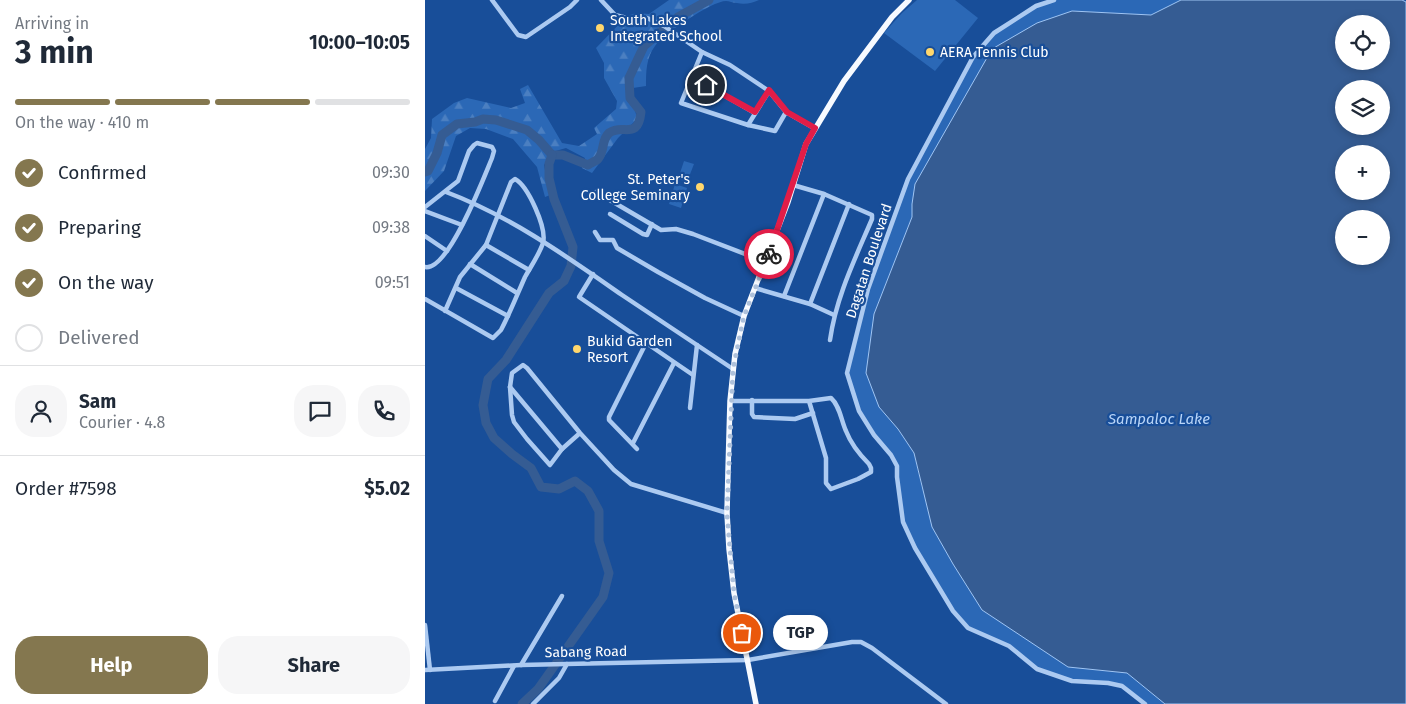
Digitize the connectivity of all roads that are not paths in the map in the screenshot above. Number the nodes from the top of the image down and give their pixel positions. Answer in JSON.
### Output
{"nodes":[{"id":1,"x":492,"y":0,"type":"edge"},
{"id":2,"x":577,"y":0,"type":"edge"},
{"id":3,"x":601,"y":0,"type":"edge"},
{"id":4,"x":909,"y":0,"type":"edge"},
{"id":5,"x":1054,"y":0,"type":"edge"},
{"id":6,"x":702,"y":52,"type":"junction"},
{"id":7,"x":692,"y":77,"type":"junction"},
{"id":8,"x":769,"y":90,"type":"junction"},
{"id":9,"x":755,"y":112,"type":"junction"},
{"id":10,"x":787,"y":112,"type":"junction"},
{"id":11,"x":748,"y":125,"type":"junction"},
{"id":12,"x":815,"y":128,"type":"junction"},
{"id":13,"x":793,"y":185,"type":"junction"},
{"id":14,"x":446,"y":192,"type":"junction"},
{"id":15,"x":596,"y":192,"type":"dead end"},
{"id":16,"x":824,"y":194,"type":"junction"},
{"id":17,"x":473,"y":202,"type":"junction"},
{"id":18,"x":849,"y":204,"type":"junction"},
{"id":19,"x":425,"y":209,"type":"edge"},
{"id":20,"x":610,"y":214,"type":"dead end"},
{"id":21,"x":498,"y":215,"type":"junction"},
{"id":22,"x":652,"y":224,"type":"junction"},
{"id":23,"x":462,"y":225,"type":"junction"},
{"id":24,"x":595,"y":232,"type":"dead end"},
{"id":25,"x":425,"y":236,"type":"edge"},
{"id":26,"x":543,"y":242,"type":"junction"},
{"id":27,"x":486,"y":245,"type":"junction"},
{"id":28,"x":447,"y":251,"type":"junction"},
{"id":29,"x":766,"y":262,"type":"junction"},
{"id":30,"x":470,"y":264,"type":"junction"},
{"id":31,"x":425,"y":267,"type":"edge"},
{"id":32,"x":529,"y":270,"type":"junction"},
{"id":33,"x":593,"y":274,"type":"junction"},
{"id":34,"x":456,"y":288,"type":"junction"},
{"id":35,"x":755,"y":288,"type":"junction"},
{"id":36,"x":517,"y":293,"type":"junction"},
{"id":37,"x":784,"y":296,"type":"junction"},
{"id":38,"x":425,"y":299,"type":"edge"},
{"id":39,"x":809,"y":304,"type":"junction"},
{"id":40,"x":445,"y":311,"type":"junction"},
{"id":41,"x":834,"y":315,"type":"junction"},
{"id":42,"x":508,"y":316,"type":"junction"},
{"id":43,"x":744,"y":316,"type":"junction"},
{"id":44,"x":830,"y":340,"type":"dead end"},
{"id":45,"x":646,"y":343,"type":"junction"},
{"id":46,"x":697,"y":345,"type":"junction"},
{"id":47,"x":674,"y":363,"type":"junction"},
{"id":48,"x":733,"y":369,"type":"junction"},
{"id":49,"x":693,"y":375,"type":"junction"},
{"id":50,"x":510,"y":387,"type":"junction"},
{"id":51,"x":752,"y":400,"type":"junction"},
{"id":52,"x":731,"y":401,"type":"junction"},
{"id":53,"x":809,"y":401,"type":"junction"},
{"id":54,"x":690,"y":408,"type":"dead end"},
{"id":55,"x":813,"y":413,"type":"junction"},
{"id":56,"x":580,"y":433,"type":"junction"},
{"id":57,"x":633,"y":443,"type":"junction"},
{"id":58,"x":562,"y":449,"type":"junction"},
{"id":59,"x":637,"y":449,"type":"dead end"},
{"id":60,"x":727,"y":514,"type":"junction"},
{"id":61,"x":562,"y":596,"type":"dead end"},
{"id":62,"x":425,"y":625,"type":"edge"},
{"id":63,"x":748,"y":660,"type":"junction"},
{"id":64,"x":567,"y":664,"type":"junction"},
{"id":65,"x":521,"y":665,"type":"junction"},
{"id":66,"x":514,"y":666,"type":"junction"},
{"id":67,"x":428,"y":670,"type":"edge"},
{"id":68,"x":495,"y":700,"type":"dead end"},
{"id":69,"x":533,"y":704,"type":"edge"},
{"id":70,"x":756,"y":704,"type":"edge"},
{"id":71,"x":946,"y":704,"type":"edge"},
{"id":72,"x":1145,"y":704,"type":"edge"}],
"edges":[{"from":1,"to":2,"type":"street"},
{"from":3,"to":6,"type":"street"},
{"from":4,"to":12,"type":"main road"},
{"from":5,"to":72,"type":"street","name":"Dagatan Boulevard"},
{"from":6,"to":7,"type":"street"},
{"from":6,"to":8,"type":"street"},
{"from":7,"to":9,"type":"street"},
{"from":7,"to":11,"type":"street"},
{"from":8,"to":9,"type":"street"},
{"from":8,"to":10,"type":"street"},
{"from":9,"to":11,"type":"street"},
{"from":10,"to":11,"type":"street"},
{"from":10,"to":12,"type":"street"},
{"from":12,"to":13,"type":"main road"},
{"from":13,"to":16,"type":"street"},
{"from":13,"to":29,"type":"main road"},
{"from":14,"to":17,"type":"street"},
{"from":14,"to":17,"type":"street"},
{"from":14,"to":19,"type":"street"},
{"from":15,"to":22,"type":"street"},
{"from":16,"to":18,"type":"street"},
{"from":16,"to":37,"type":"street"},
{"from":17,"to":21,"type":"street"},
{"from":17,"to":23,"type":"street"},
{"from":18,"to":39,"type":"street"},
{"from":18,"to":41,"type":"street"},
{"from":19,"to":23,"type":"street"},
{"from":20,"to":22,"type":"street"},
{"from":21,"to":26,"type":"street"},
{"from":21,"to":26,"type":"street"},
{"from":21,"to":27,"type":"street"},
{"from":22,"to":29,"type":"street"},
{"from":23,"to":28,"type":"street"},
{"from":24,"to":43,"type":"street"},
{"from":25,"to":28,"type":"street"},
{"from":26,"to":32,"type":"street"},
{"from":26,"to":33,"type":"street"},
{"from":27,"to":30,"type":"street"},
{"from":27,"to":32,"type":"street"},
{"from":28,"to":31,"type":"street"},
{"from":29,"to":35,"type":"main road"},
{"from":30,"to":34,"type":"street"},
{"from":30,"to":36,"type":"street"},
{"from":32,"to":36,"type":"street"},
{"from":33,"to":45,"type":"street"},
{"from":33,"to":46,"type":"street"},
{"from":34,"to":40,"type":"street"},
{"from":34,"to":42,"type":"street"},
{"from":35,"to":37,"type":"street"},
{"from":35,"to":43,"type":"main road"},
{"from":36,"to":42,"type":"street"},
{"from":37,"to":39,"type":"street"},
{"from":38,"to":40,"type":"street"},
{"from":39,"to":41,"type":"street"},
{"from":40,"to":42,"type":"street"},
{"from":41,"to":44,"type":"street"},
{"from":43,"to":48,"type":"main road"},
{"from":45,"to":47,"type":"street"},
{"from":45,"to":57,"type":"street"},
{"from":46,"to":48,"type":"street"},
{"from":46,"to":49,"type":"street"},
{"from":47,"to":49,"type":"street"},
{"from":47,"to":57,"type":"street"},
{"from":48,"to":52,"type":"main road"},
{"from":49,"to":54,"type":"street"},
{"from":50,"to":56,"type":"street"},
{"from":50,"to":58,"type":"street"},
{"from":50,"to":58,"type":"street"},
{"from":51,"to":52,"type":"street"},
{"from":51,"to":53,"type":"street"},
{"from":51,"to":55,"type":"street"},
{"from":52,"to":60,"type":"main road"},
{"from":53,"to":55,"type":"street"},
{"from":53,"to":55,"type":"street"},
{"from":56,"to":58,"type":"street"},
{"from":56,"to":60,"type":"street"},
{"from":57,"to":59,"type":"street"},
{"from":60,"to":63,"type":"main road"},
{"from":61,"to":65,"type":"street"},
{"from":62,"to":67,"type":"street"},
{"from":63,"to":64,"type":"street","name":"Sabang Road"},
{"from":63,"to":70,"type":"main road"},
{"from":63,"to":71,"type":"street","name":"Sabang Road"},
{"from":64,"to":65,"type":"street","name":"Sabang Road"},
{"from":64,"to":69,"type":"street"},
{"from":65,"to":66,"type":"street","name":"Sabang Road"},
{"from":66,"to":67,"type":"street","name":"Sabang Road"},
{"from":66,"to":68,"type":"street"}]}
